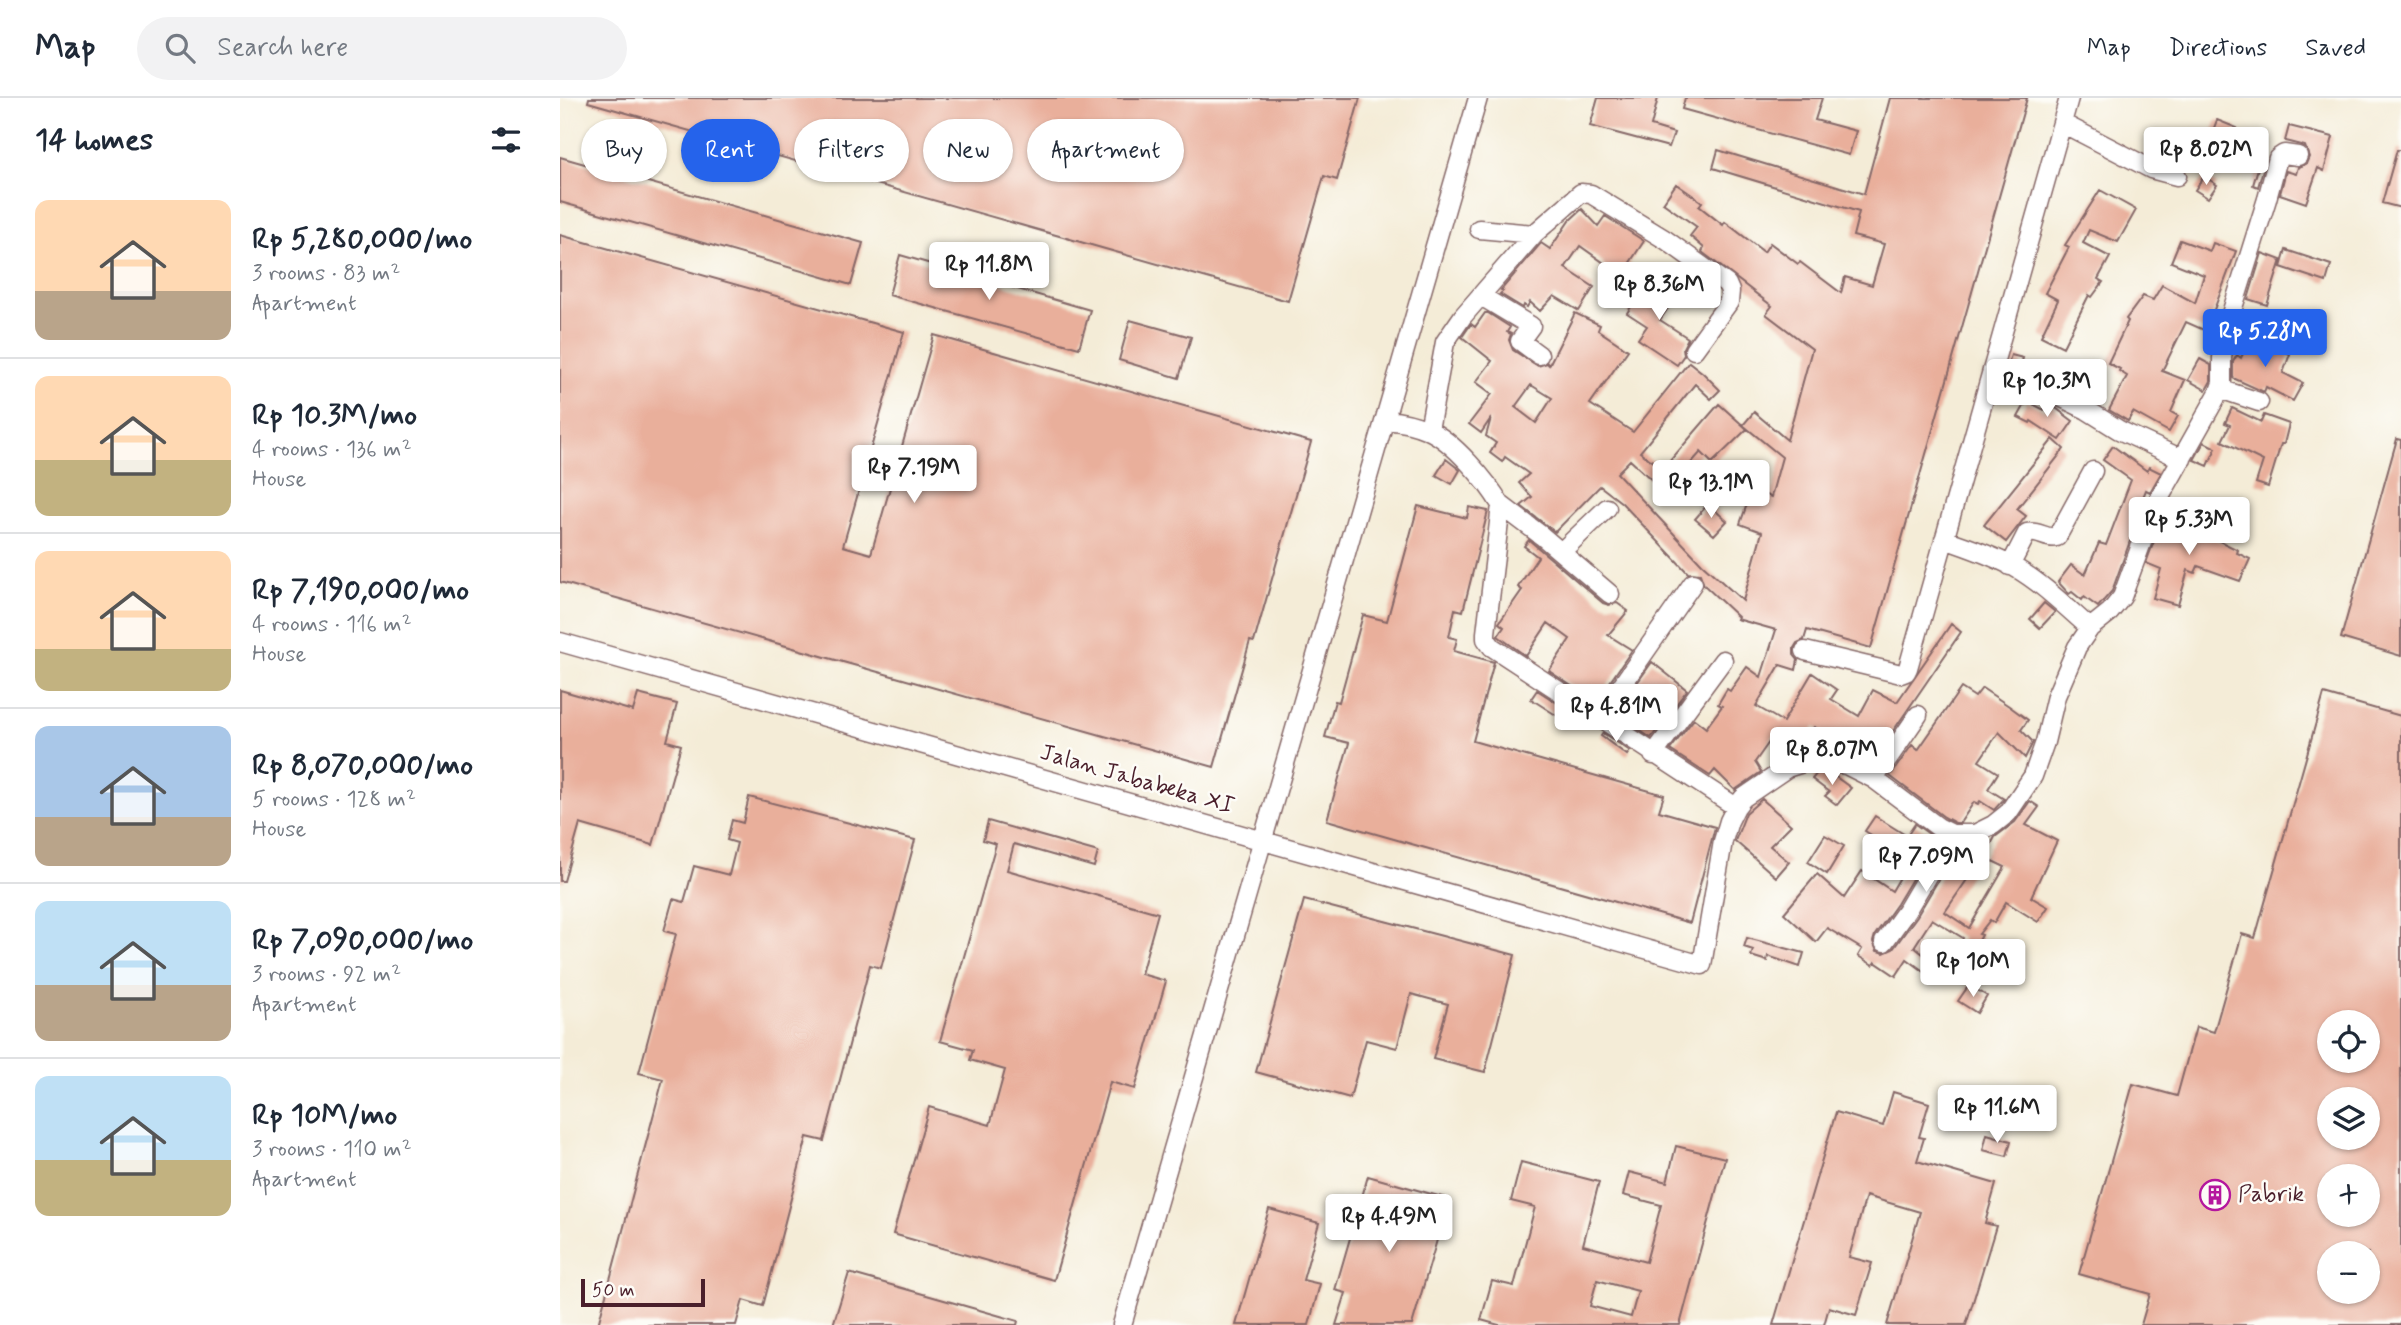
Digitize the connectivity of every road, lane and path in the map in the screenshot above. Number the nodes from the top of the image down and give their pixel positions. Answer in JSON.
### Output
{"nodes":[{"id":1,"x":1478,"y":98,"type":"edge"},
{"id":2,"x":2069,"y":98,"type":"edge"},
{"id":3,"x":2062,"y":122,"type":"junction"},
{"id":4,"x":2298,"y":156,"type":"dead end"},
{"id":5,"x":2177,"y":176,"type":"dead end"},
{"id":6,"x":1479,"y":229,"type":"dead end"},
{"id":7,"x":1534,"y":234,"type":"junction"},
{"id":8,"x":1481,"y":296,"type":"junction"},
{"id":9,"x":1694,"y":350,"type":"dead end"},
{"id":10,"x":1539,"y":355,"type":"dead end"},
{"id":11,"x":1992,"y":370,"type":"junction"},
{"id":12,"x":2220,"y":389,"type":"junction"},
{"id":13,"x":2259,"y":402,"type":"dead end"},
{"id":14,"x":1385,"y":419,"type":"junction"},
{"id":15,"x":1429,"y":430,"type":"junction"},
{"id":16,"x":2182,"y":459,"type":"junction"},
{"id":17,"x":2093,"y":471,"type":"dead end"},
{"id":18,"x":1501,"y":505,"type":"junction"},
{"id":19,"x":1606,"y":508,"type":"dead end"},
{"id":20,"x":1944,"y":539,"type":"junction"},
{"id":21,"x":1561,"y":552,"type":"junction"},
{"id":22,"x":2010,"y":566,"type":"junction"},
{"id":23,"x":1692,"y":583,"type":"dead end"},
{"id":24,"x":1610,"y":594,"type":"dead end"},
{"id":25,"x":2090,"y":628,"type":"junction"},
{"id":26,"x":560,"y":642,"type":"edge"},
{"id":27,"x":1805,"y":651,"type":"dead end"},
{"id":28,"x":1723,"y":660,"type":"dead end"},
{"id":29,"x":1918,"y":715,"type":"dead end"},
{"id":30,"x":1598,"y":718,"type":"junction"},
{"id":31,"x":1653,"y":755,"type":"junction"},
{"id":32,"x":1874,"y":779,"type":"junction"},
{"id":33,"x":1736,"y":807,"type":"junction"},
{"id":34,"x":1952,"y":834,"type":"junction"},
{"id":35,"x":1263,"y":841,"type":"junction"},
{"id":36,"x":1884,"y":942,"type":"dead end"},
{"id":37,"x":1122,"y":1325,"type":"edge"}],
"edges":[{"from":1,"to":14,"type":"street"},
{"from":2,"to":3,"type":"street"},
{"from":3,"to":5,"type":"street"},
{"from":3,"to":11,"type":"street"},
{"from":4,"to":12,"type":"street"},
{"from":6,"to":7,"type":"street"},
{"from":7,"to":8,"type":"street"},
{"from":7,"to":9,"type":"street"},
{"from":8,"to":10,"type":"street"},
{"from":8,"to":15,"type":"street"},
{"from":11,"to":16,"type":"street"},
{"from":11,"to":20,"type":"street"},
{"from":12,"to":13,"type":"street"},
{"from":12,"to":16,"type":"street"},
{"from":14,"to":15,"type":"street"},
{"from":14,"to":35,"type":"street"},
{"from":15,"to":18,"type":"street"},
{"from":16,"to":25,"type":"street"},
{"from":17,"to":22,"type":"street"},
{"from":18,"to":21,"type":"street"},
{"from":18,"to":30,"type":"street"},
{"from":19,"to":21,"type":"street"},
{"from":20,"to":22,"type":"street"},
{"from":20,"to":27,"type":"street"},
{"from":21,"to":24,"type":"street"},
{"from":22,"to":25,"type":"street"},
{"from":23,"to":30,"type":"street"},
{"from":25,"to":34,"type":"street"},
{"from":26,"to":35,"type":"street","name":"Jalan Jababeka XI"},
{"from":28,"to":31,"type":"street"},
{"from":29,"to":32,"type":"street"},
{"from":30,"to":31,"type":"street"},
{"from":31,"to":33,"type":"street"},
{"from":32,"to":33,"type":"street"},
{"from":32,"to":34,"type":"street"},
{"from":33,"to":35,"type":"street","name":"Jalan Jababeka XI"},
{"from":34,"to":36,"type":"street"},
{"from":35,"to":37,"type":"street"}]}
